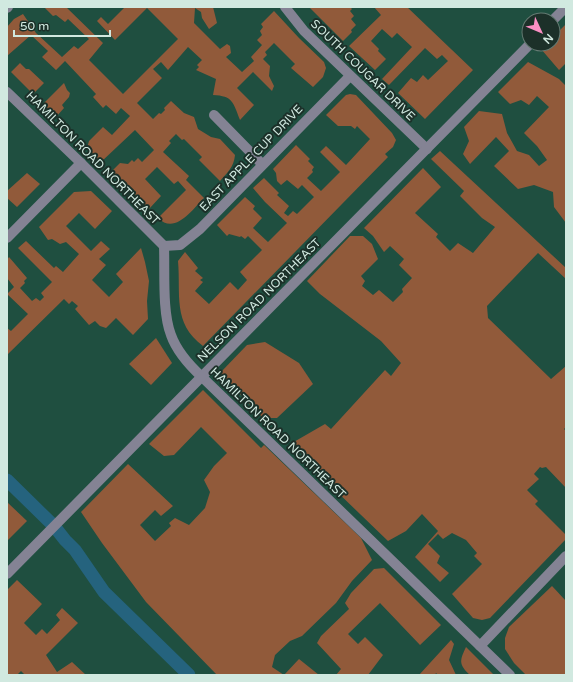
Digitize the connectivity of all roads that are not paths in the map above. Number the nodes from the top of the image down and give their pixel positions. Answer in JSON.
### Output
{"nodes":[{"id":1,"x":285,"y":7,"type":"edge"},
{"id":2,"x":522,"y":52,"type":"edge"},
{"id":3,"x":350,"y":76,"type":"junction"},
{"id":4,"x":7,"y":92,"type":"edge"},
{"id":5,"x":214,"y":115,"type":"dead end"},
{"id":6,"x":426,"y":149,"type":"junction"},
{"id":7,"x":81,"y":163,"type":"junction"},
{"id":8,"x":262,"y":164,"type":"junction"},
{"id":9,"x":7,"y":238,"type":"edge"},
{"id":10,"x":164,"y":246,"type":"junction"},
{"id":11,"x":202,"y":377,"type":"junction"},
{"id":12,"x":566,"y":556,"type":"edge"},
{"id":13,"x":7,"y":574,"type":"edge"},
{"id":14,"x":480,"y":646,"type":"junction"},
{"id":15,"x":510,"y":675,"type":"edge"}],
"edges":[{"from":1,"to":3,"type":"street","name":"SOUTH COUGAR DRIVE"},
{"from":2,"to":6,"type":"street","name":"NELSON ROAD NORTHEAST"},
{"from":3,"to":6,"type":"street","name":"SOUTH COUGAR DRIVE"},
{"from":3,"to":8,"type":"street","name":"EAST APPLE CUP DRIVE"},
{"from":4,"to":7,"type":"street","name":"HAMILTON ROAD NORTHEAST"},
{"from":5,"to":8,"type":"street"},
{"from":6,"to":11,"type":"street","name":"NELSON ROAD NORTHEAST"},
{"from":7,"to":9,"type":"street"},
{"from":7,"to":10,"type":"street","name":"HAMILTON ROAD NORTHEAST"},
{"from":8,"to":10,"type":"street","name":"EAST APPLE CUP DRIVE"},
{"from":10,"to":11,"type":"street","name":"HAMILTON ROAD NORTHEAST"},
{"from":11,"to":13,"type":"street","name":"NELSON ROAD NORTHEAST"},
{"from":11,"to":14,"type":"street","name":"HAMILTON ROAD NORTHEAST"},
{"from":12,"to":14,"type":"street"},
{"from":14,"to":15,"type":"street","name":"HAMILTON ROAD NORTHEAST"}]}
